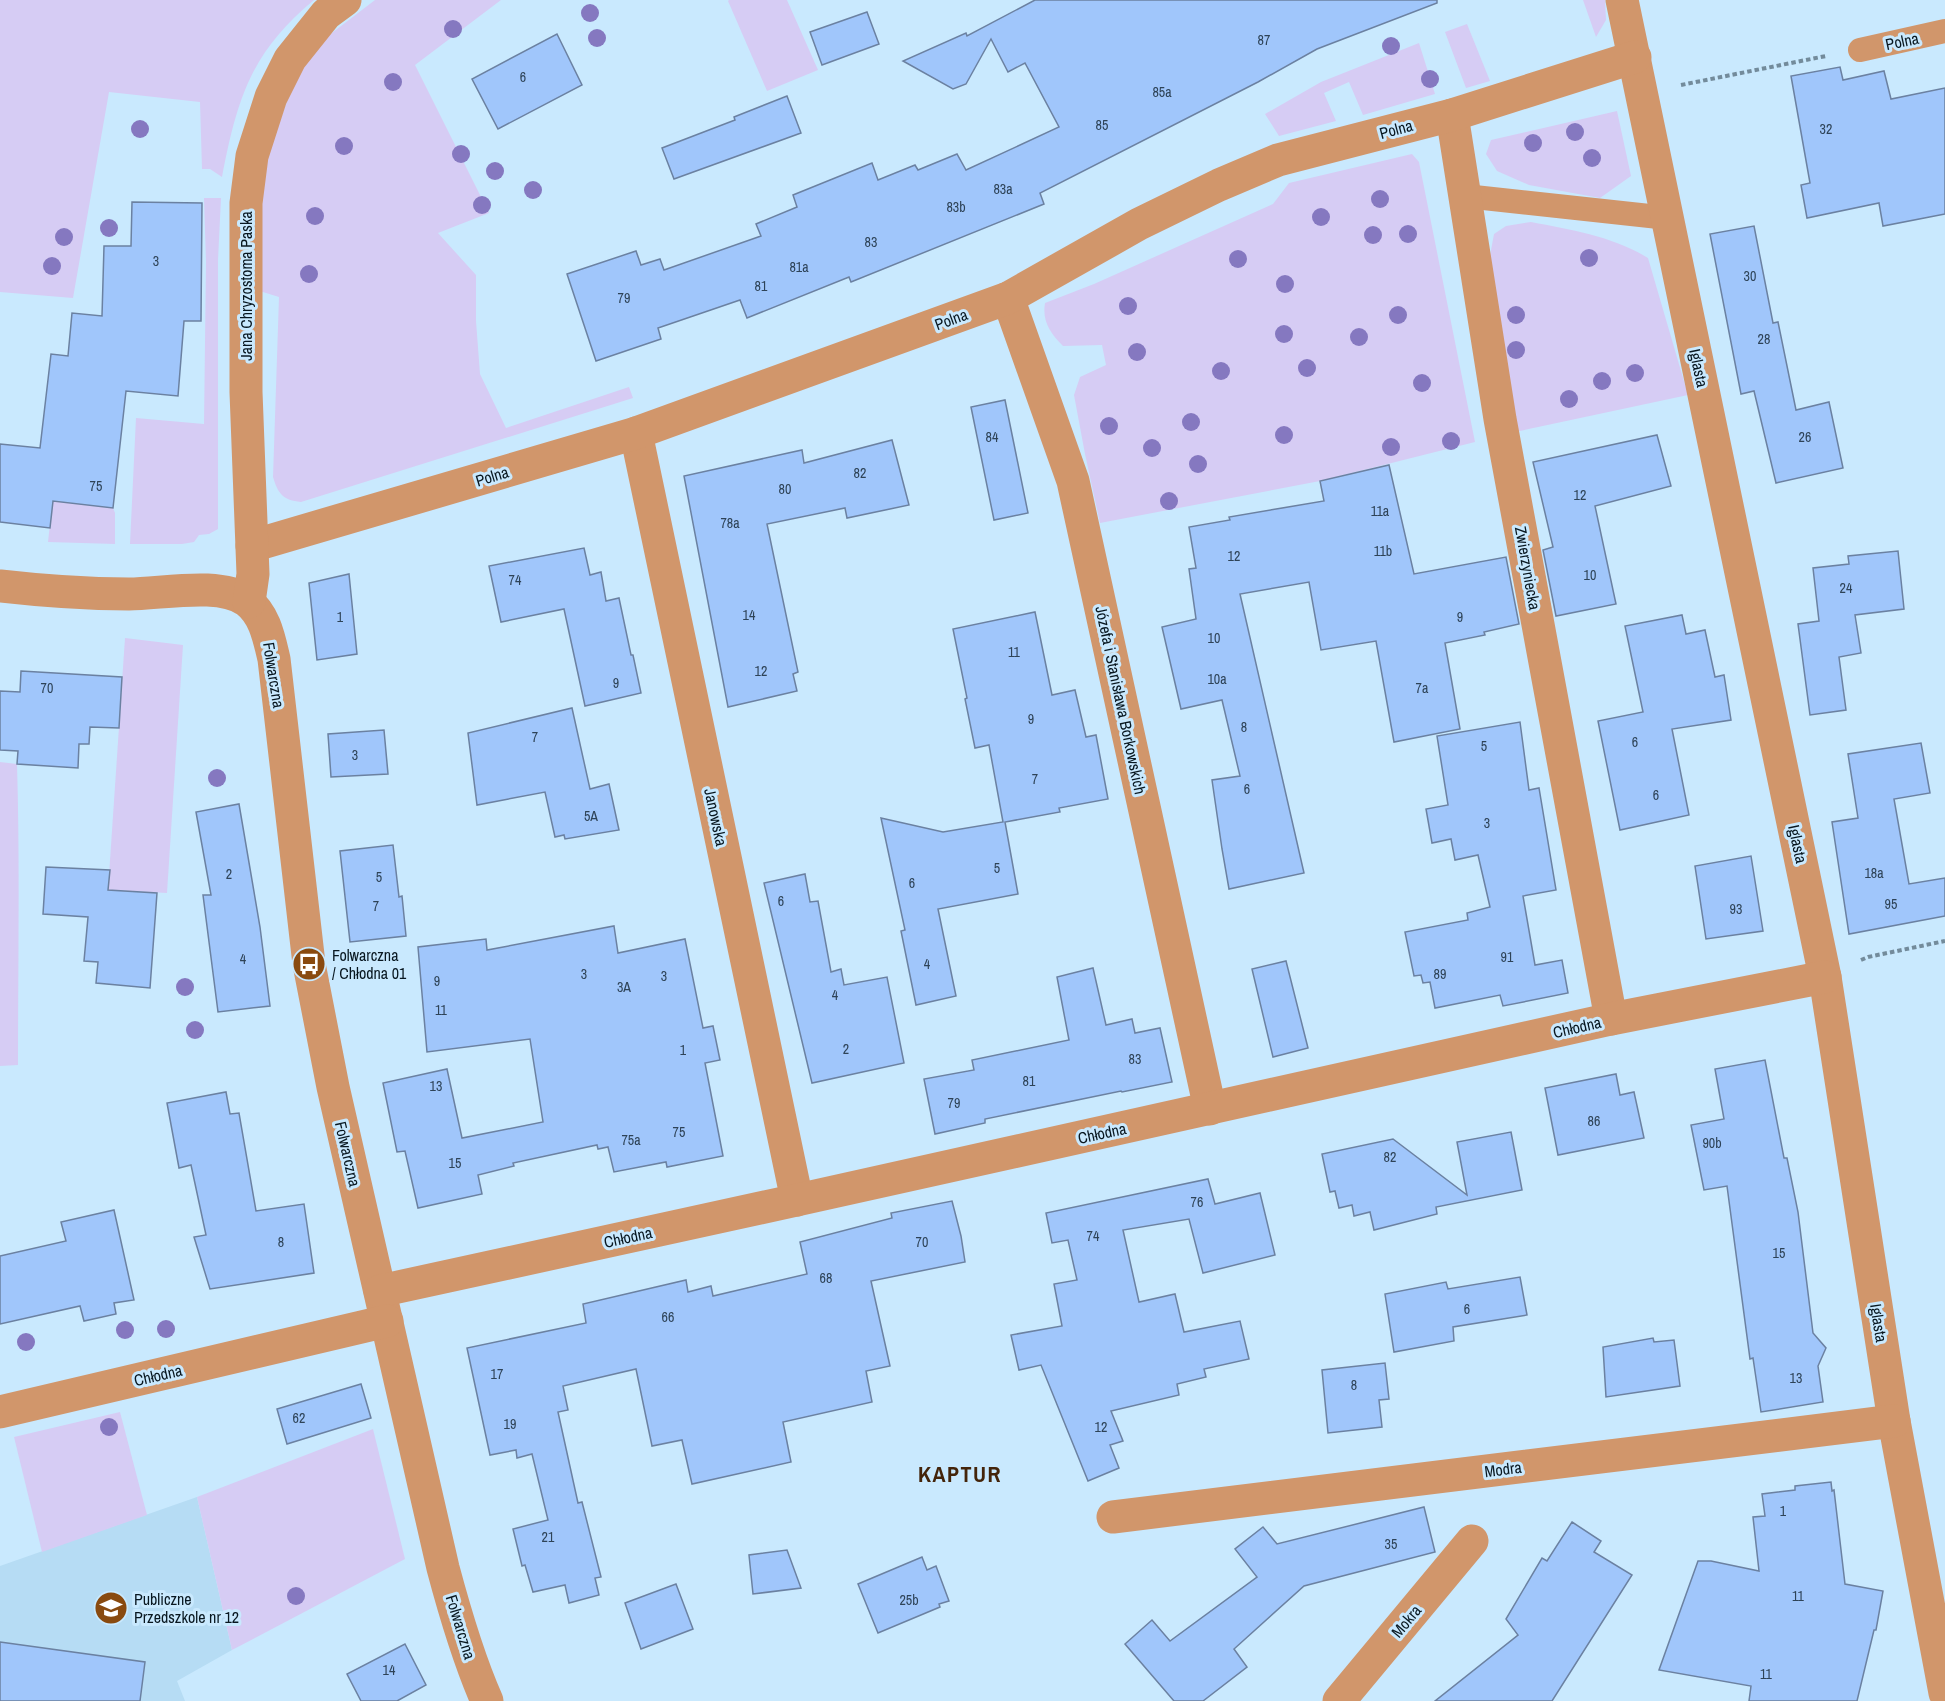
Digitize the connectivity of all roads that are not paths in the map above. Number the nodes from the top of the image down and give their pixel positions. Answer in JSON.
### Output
{"nodes":[{"id":1,"x":345,"y":0,"type":"edge"},
{"id":2,"x":1622,"y":0,"type":"edge"},
{"id":3,"x":1945,"y":31,"type":"edge"},
{"id":4,"x":1860,"y":50,"type":"road end"},
{"id":5,"x":1635,"y":57,"type":"junction"},
{"id":6,"x":1452,"y":115,"type":"junction"},
{"id":7,"x":1465,"y":196,"type":"junction"},
{"id":8,"x":1668,"y":219,"type":"junction"},
{"id":9,"x":1008,"y":298,"type":"junction"},
{"id":10,"x":636,"y":433,"type":"junction"},
{"id":11,"x":252,"y":546,"type":"junction"},
{"id":12,"x":0,"y":586,"type":"edge"},
{"id":13,"x":249,"y":602,"type":"junction"},
{"id":14,"x":1825,"y":977,"type":"junction"},
{"id":15,"x":1611,"y":1019,"type":"junction"},
{"id":16,"x":1210,"y":1109,"type":"junction"},
{"id":17,"x":797,"y":1200,"type":"junction"},
{"id":18,"x":383,"y":1306,"type":"junction"},
{"id":19,"x":0,"y":1412,"type":"edge"},
{"id":20,"x":1894,"y":1421,"type":"junction"},
{"id":21,"x":1113,"y":1517,"type":"dead end"},
{"id":22,"x":1472,"y":1541,"type":"dead end"},
{"id":23,"x":1945,"y":1693,"type":"edge"},
{"id":24,"x":487,"y":1701,"type":"edge"},
{"id":25,"x":1339,"y":1701,"type":"edge"}],
"edges":[{"from":1,"to":11,"type":"street","name":"Jana Chryzostoma Paska"},
{"from":2,"to":5,"type":"street","name":"Iglasta"},
{"from":3,"to":4,"type":"lane","name":"Polna"},
{"from":5,"to":6,"type":"street","name":"Polna"},
{"from":5,"to":8,"type":"street","name":"Iglasta"},
{"from":6,"to":7,"type":"street","name":"Zwierzyniecka"},
{"from":6,"to":9,"type":"street","name":"Polna"},
{"from":7,"to":8,"type":"lane"},
{"from":7,"to":15,"type":"street","name":"Zwierzyniecka"},
{"from":8,"to":14,"type":"street","name":"Iglasta"},
{"from":9,"to":10,"type":"street","name":"Polna"},
{"from":9,"to":16,"type":"street","name":"Józefa i Stanisława Borkowskich"},
{"from":10,"to":11,"type":"street","name":"Polna"},
{"from":10,"to":17,"type":"street","name":"Janowska"},
{"from":11,"to":13,"type":"street","name":"Jana Chryzostoma Paska"},
{"from":12,"to":13,"type":"street"},
{"from":13,"to":18,"type":"street","name":"Folwarczna"},
{"from":14,"to":15,"type":"street","name":"Chłodna"},
{"from":14,"to":20,"type":"street","name":"Iglasta"},
{"from":15,"to":16,"type":"street","name":"Chłodna"},
{"from":16,"to":17,"type":"street","name":"Chłodna"},
{"from":17,"to":18,"type":"street","name":"Chłodna"},
{"from":18,"to":19,"type":"street","name":"Chłodna"},
{"from":18,"to":24,"type":"street","name":"Folwarczna"},
{"from":20,"to":21,"type":"street","name":"Modra"},
{"from":20,"to":23,"type":"street","name":"Iglasta"},
{"from":22,"to":25,"type":"street","name":"Mokra"}]}
